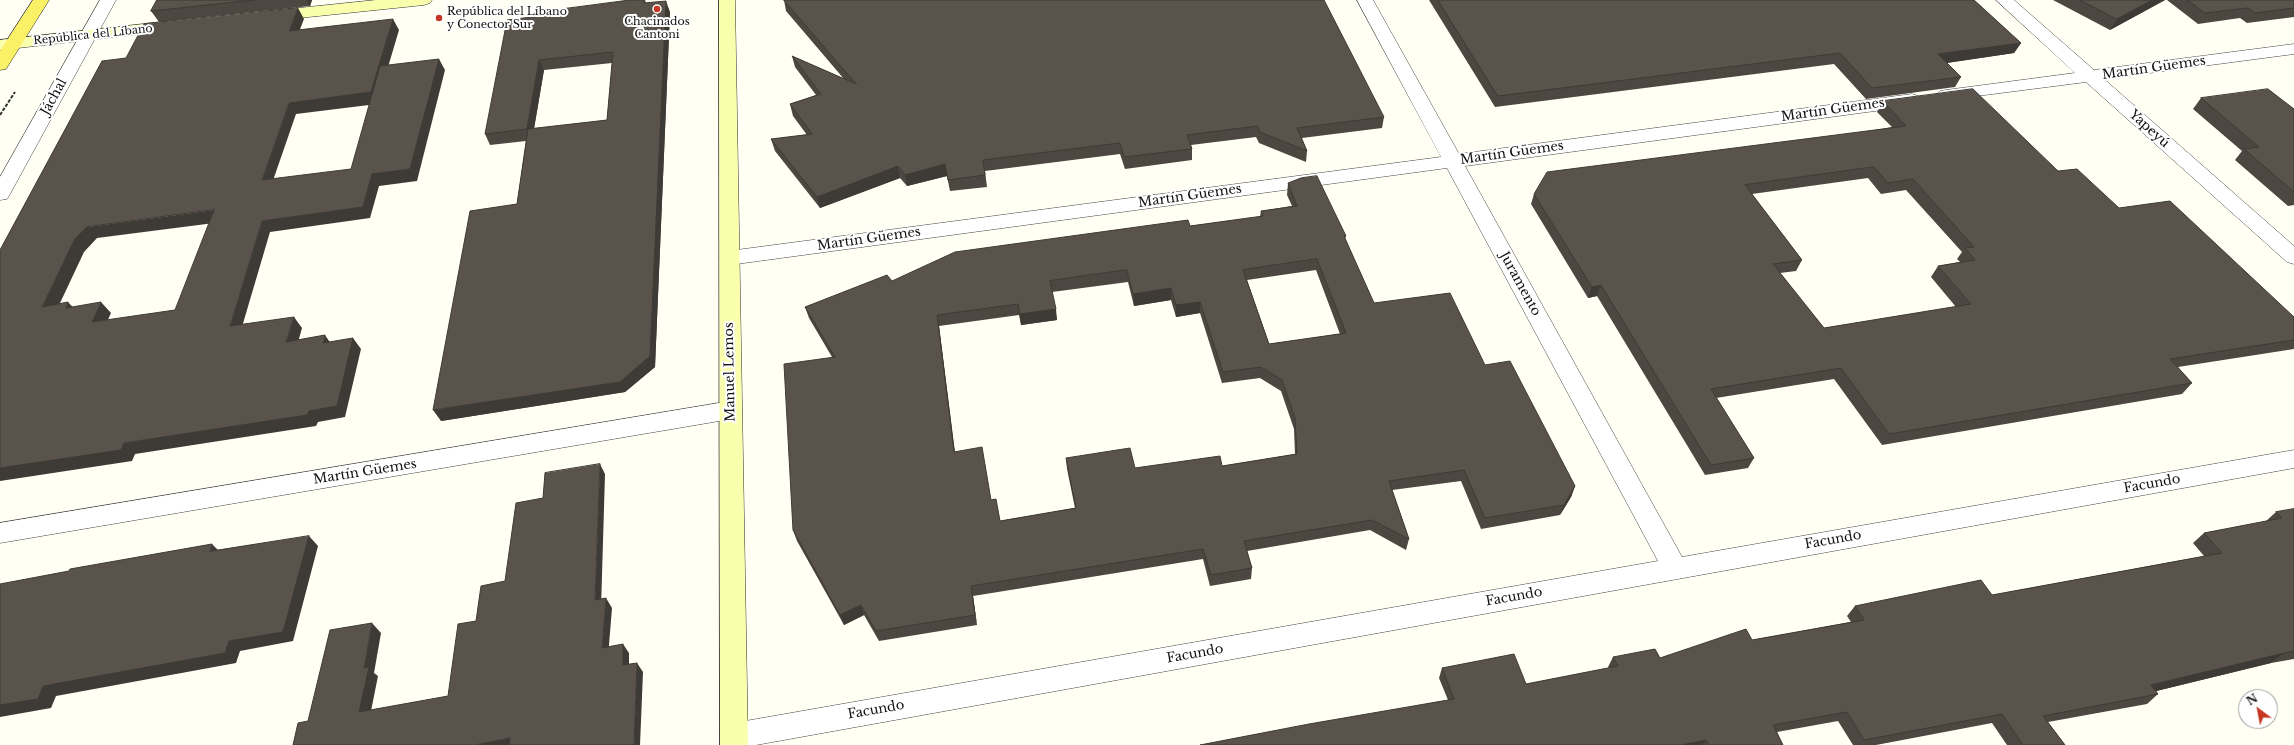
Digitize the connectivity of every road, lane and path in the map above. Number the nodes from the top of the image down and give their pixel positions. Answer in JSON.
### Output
{"nodes":[{"id":1,"x":41,"y":0,"type":"edge"},
{"id":2,"x":108,"y":0,"type":"edge"},
{"id":3,"x":424,"y":0,"type":"edge"},
{"id":4,"x":727,"y":0,"type":"edge"},
{"id":5,"x":1365,"y":0,"type":"edge"},
{"id":6,"x":2004,"y":0,"type":"edge"},
{"id":7,"x":254,"y":18,"type":"edge"},
{"id":8,"x":185,"y":25,"type":"edge"},
{"id":9,"x":88,"y":35,"type":"junction"},
{"id":10,"x":7,"y":44,"type":"edge"},
{"id":11,"x":2294,"y":49,"type":"edge"},
{"id":12,"x":0,"y":65,"type":"edge"},
{"id":13,"x":2089,"y":76,"type":"junction"},
{"id":14,"x":1453,"y":161,"type":"junction"},
{"id":15,"x":0,"y":194,"type":"edge"},
{"id":16,"x":2294,"y":257,"type":"edge"},
{"id":17,"x":729,"y":258,"type":"junction"},
{"id":18,"x":731,"y":410,"type":"junction"},
{"id":19,"x":2294,"y":459,"type":"edge"},
{"id":20,"x":0,"y":533,"type":"edge"},
{"id":21,"x":1675,"y":568,"type":"junction"},
{"id":22,"x":734,"y":740,"type":"edge"}],
"edges":[{"from":1,"to":10,"type":"main road"},
{"from":2,"to":9,"type":"street","name":"Jáchal"},
{"from":3,"to":7,"type":"street"},
{"from":4,"to":17,"type":"street","name":"Manuel Lemos"},
{"from":5,"to":14,"type":"street","name":"Juramento"},
{"from":6,"to":13,"type":"street","name":"Yapeyú"},
{"from":8,"to":9,"type":"street","name":"República del Líbano"},
{"from":9,"to":10,"type":"street","name":"República del Líbano"},
{"from":9,"to":15,"type":"street","name":"Jáchal"},
{"from":10,"to":12,"type":"main road"},
{"from":11,"to":13,"type":"street","name":"Martín Güemes"},
{"from":13,"to":14,"type":"street","name":"Martín Güemes"},
{"from":13,"to":16,"type":"street","name":"Yapeyú"},
{"from":14,"to":17,"type":"street","name":"Martín Güemes"},
{"from":14,"to":21,"type":"street","name":"Juramento"},
{"from":17,"to":18,"type":"street","name":"Manuel Lemos"},
{"from":18,"to":20,"type":"street","name":"Martín Güemes"},
{"from":18,"to":22,"type":"street","name":"Manuel Lemos"},
{"from":19,"to":21,"type":"street","name":"Facundo"},
{"from":21,"to":22,"type":"street","name":"Facundo"}]}
